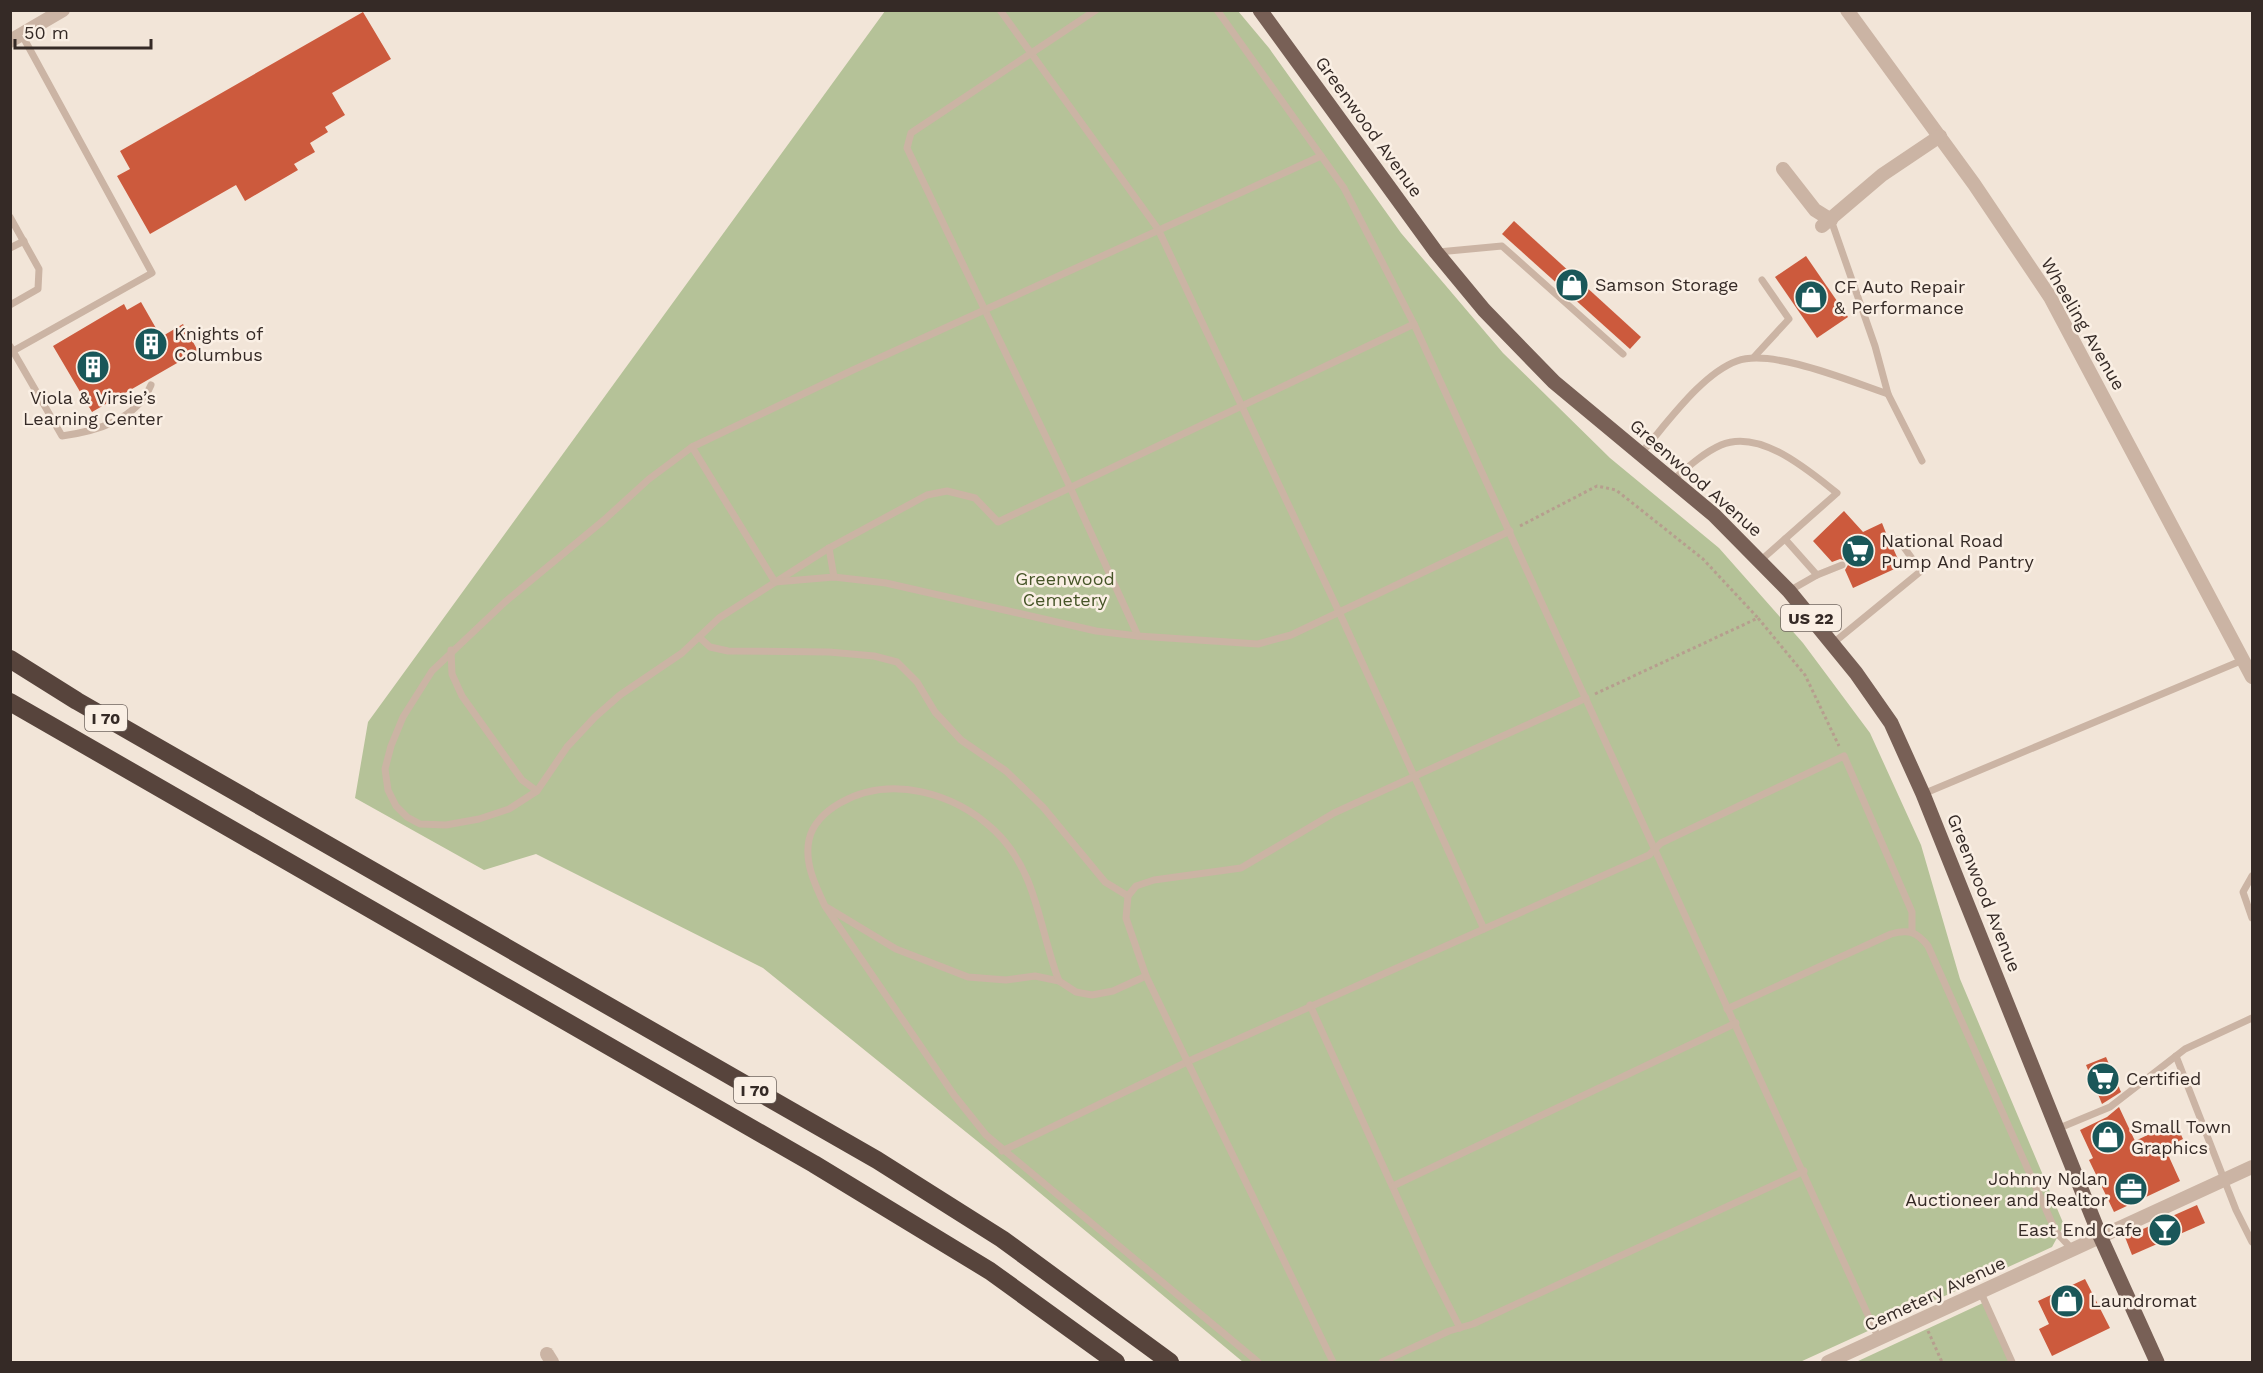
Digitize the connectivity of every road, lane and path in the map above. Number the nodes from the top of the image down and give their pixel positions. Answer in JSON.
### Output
{"nodes":[{"id":1,"x":63,"y":10,"type":"edge"},
{"id":2,"x":1000,"y":10,"type":"edge"},
{"id":3,"x":1096,"y":10,"type":"edge"},
{"id":4,"x":1217,"y":10,"type":"edge"},
{"id":5,"x":1260,"y":10,"type":"edge"},
{"id":6,"x":1847,"y":10,"type":"edge"},
{"id":7,"x":16,"y":38,"type":"edge"},
{"id":8,"x":1032,"y":55,"type":"junction"},
{"id":9,"x":1940,"y":136,"type":"junction"},
{"id":10,"x":1321,"y":156,"type":"junction"},
{"id":11,"x":1784,"y":169,"type":"dead end"},
{"id":12,"x":10,"y":217,"type":"edge"},
{"id":13,"x":1826,"y":223,"type":"junction"},
{"id":14,"x":1158,"y":229,"type":"junction"},
{"id":15,"x":24,"y":241,"type":"junction"},
{"id":16,"x":10,"y":248,"type":"edge"},
{"id":17,"x":1436,"y":252,"type":"junction"},
{"id":18,"x":1762,"y":280,"type":"dead end"},
{"id":19,"x":10,"y":305,"type":"edge"},
{"id":20,"x":985,"y":311,"type":"junction"},
{"id":21,"x":1414,"y":324,"type":"junction"},
{"id":22,"x":12,"y":348,"type":"edge"},
{"id":23,"x":1623,"y":354,"type":"dead end"},
{"id":24,"x":1754,"y":357,"type":"junction"},
{"id":25,"x":151,"y":385,"type":"dead end"},
{"id":26,"x":1888,"y":394,"type":"junction"},
{"id":27,"x":1241,"y":405,"type":"junction"},
{"id":28,"x":692,"y":447,"type":"junction"},
{"id":29,"x":1640,"y":454,"type":"junction"},
{"id":30,"x":1922,"y":461,"type":"dead end"},
{"id":31,"x":1672,"y":480,"type":"junction"},
{"id":32,"x":1070,"y":487,"type":"junction"},
{"id":33,"x":1510,"y":531,"type":"junction"},
{"id":34,"x":1785,"y":539,"type":"junction"},
{"id":35,"x":1890,"y":543,"type":"dead end"},
{"id":36,"x":829,"y":548,"type":"junction"},
{"id":37,"x":1761,"y":561,"type":"junction"},
{"id":38,"x":1842,"y":565,"type":"dead end"},
{"id":39,"x":1817,"y":575,"type":"junction"},
{"id":40,"x":834,"y":577,"type":"junction"},
{"id":41,"x":775,"y":582,"type":"junction"},
{"id":42,"x":1789,"y":591,"type":"junction"},
{"id":43,"x":1340,"y":614,"type":"junction"},
{"id":44,"x":1758,"y":618,"type":"junction"},
{"id":45,"x":1138,"y":636,"type":"junction"},
{"id":46,"x":699,"y":638,"type":"junction"},
{"id":47,"x":1832,"y":644,"type":"junction"},
{"id":48,"x":451,"y":650,"type":"junction"},
{"id":49,"x":10,"y":659,"type":"edge"},
{"id":50,"x":2249,"y":667,"type":"edge"},
{"id":51,"x":1586,"y":698,"type":"junction"},
{"id":52,"x":10,"y":702,"type":"edge"},
{"id":53,"x":1844,"y":756,"type":"junction"},
{"id":54,"x":1414,"y":776,"type":"junction"},
{"id":55,"x":537,"y":790,"type":"junction"},
{"id":56,"x":1923,"y":794,"type":"junction"},
{"id":57,"x":1655,"y":849,"type":"junction"},
{"id":58,"x":2253,"y":876,"type":"edge"},
{"id":59,"x":1128,"y":896,"type":"junction"},
{"id":60,"x":825,"y":906,"type":"junction"},
{"id":61,"x":2253,"y":918,"type":"edge"},
{"id":62,"x":1484,"y":929,"type":"junction"},
{"id":63,"x":1912,"y":931,"type":"junction"},
{"id":64,"x":1146,"y":976,"type":"junction"},
{"id":65,"x":1059,"y":981,"type":"junction"},
{"id":66,"x":1310,"y":1005,"type":"junction"},
{"id":67,"x":1728,"y":1009,"type":"junction"},
{"id":68,"x":2253,"y":1018,"type":"edge"},
{"id":69,"x":1736,"y":1023,"type":"junction"},
{"id":70,"x":2176,"y":1056,"type":"junction"},
{"id":71,"x":1189,"y":1061,"type":"junction"},
{"id":72,"x":2057,"y":1129,"type":"junction"},
{"id":73,"x":1002,"y":1151,"type":"junction"},
{"id":74,"x":2253,"y":1167,"type":"edge"},
{"id":75,"x":1804,"y":1171,"type":"junction"},
{"id":76,"x":2226,"y":1179,"type":"junction"},
{"id":77,"x":1393,"y":1186,"type":"junction"},
{"id":78,"x":2100,"y":1236,"type":"junction"},
{"id":79,"x":2253,"y":1242,"type":"edge"},
{"id":80,"x":2072,"y":1249,"type":"junction"},
{"id":81,"x":1980,"y":1293,"type":"junction"},
{"id":82,"x":1923,"y":1319,"type":"junction"},
{"id":83,"x":1460,"y":1328,"type":"junction"},
{"id":84,"x":1879,"y":1339,"type":"junction"},
{"id":85,"x":1116,"y":1362,"type":"edge"},
{"id":86,"x":1170,"y":1362,"type":"edge"},
{"id":87,"x":1257,"y":1362,"type":"edge"},
{"id":88,"x":1333,"y":1362,"type":"edge"},
{"id":89,"x":1382,"y":1362,"type":"edge"},
{"id":90,"x":1828,"y":1362,"type":"edge"},
{"id":91,"x":1942,"y":1362,"type":"edge"},
{"id":92,"x":2012,"y":1362,"type":"edge"},
{"id":93,"x":2157,"y":1362,"type":"edge"}],
"edges":[{"from":1,"to":7,"type":"street"},
{"from":2,"to":8,"type":"lane"},
{"from":3,"to":8,"type":"lane"},
{"from":4,"to":10,"type":"lane"},
{"from":5,"to":17,"type":"main road","name":"Greenwood Avenue","number":"US 22"},
{"from":6,"to":9,"type":"street","name":"Wheeling Avenue"},
{"from":7,"to":22,"type":"lane"},
{"from":8,"to":14,"type":"lane"},
{"from":8,"to":20,"type":"lane"},
{"from":9,"to":13,"type":"street"},
{"from":9,"to":50,"type":"street","name":"Wheeling Avenue"},
{"from":10,"to":14,"type":"lane"},
{"from":10,"to":21,"type":"lane"},
{"from":11,"to":13,"type":"street"},
{"from":12,"to":15,"type":"lane"},
{"from":13,"to":26,"type":"lane"},
{"from":14,"to":20,"type":"lane"},
{"from":14,"to":27,"type":"lane"},
{"from":15,"to":16,"type":"lane"},
{"from":15,"to":19,"type":"lane"},
{"from":17,"to":23,"type":"lane"},
{"from":17,"to":29,"type":"main road","name":"Greenwood Avenue","number":"US 22"},
{"from":18,"to":24,"type":"lane"},
{"from":20,"to":28,"type":"lane"},
{"from":20,"to":32,"type":"lane"},
{"from":21,"to":27,"type":"lane"},
{"from":21,"to":33,"type":"lane"},
{"from":22,"to":25,"type":"lane"},
{"from":24,"to":26,"type":"lane"},
{"from":24,"to":29,"type":"lane"},
{"from":26,"to":30,"type":"lane"},
{"from":27,"to":32,"type":"lane"},
{"from":27,"to":43,"type":"lane"},
{"from":28,"to":41,"type":"lane"},
{"from":28,"to":48,"type":"lane"},
{"from":29,"to":31,"type":"main road","name":"Greenwood Avenue","number":"US 22"},
{"from":31,"to":34,"type":"lane"},
{"from":31,"to":37,"type":"main road","name":"Greenwood Avenue","number":"US 22"},
{"from":32,"to":36,"type":"lane"},
{"from":32,"to":45,"type":"lane"},
{"from":33,"to":43,"type":"lane"},
{"from":33,"to":44,"type":"path"},
{"from":33,"to":51,"type":"lane"},
{"from":34,"to":37,"type":"lane"},
{"from":34,"to":39,"type":"lane"},
{"from":35,"to":47,"type":"lane"},
{"from":36,"to":40,"type":"lane"},
{"from":36,"to":41,"type":"lane"},
{"from":37,"to":42,"type":"main road","name":"Greenwood Avenue","number":"US 22"},
{"from":38,"to":39,"type":"lane"},
{"from":39,"to":42,"type":"lane"},
{"from":40,"to":41,"type":"lane"},
{"from":40,"to":45,"type":"lane"},
{"from":41,"to":46,"type":"lane"},
{"from":42,"to":47,"type":"main road","name":"Greenwood Avenue","number":"US 22"},
{"from":43,"to":45,"type":"lane"},
{"from":43,"to":54,"type":"lane"},
{"from":44,"to":51,"type":"path"},
{"from":44,"to":53,"type":"path"},
{"from":46,"to":55,"type":"lane"},
{"from":46,"to":59,"type":"lane"},
{"from":47,"to":56,"type":"main road","name":"Greenwood Avenue","number":"US 22"},
{"from":48,"to":55,"type":"lane"},
{"from":48,"to":55,"type":"lane"},
{"from":49,"to":86,"type":"highway","number":"I 70"},
{"from":50,"to":56,"type":"lane"},
{"from":51,"to":54,"type":"lane"},
{"from":51,"to":57,"type":"lane"},
{"from":52,"to":85,"type":"highway","number":"I 70"},
{"from":53,"to":57,"type":"lane"},
{"from":53,"to":63,"type":"lane"},
{"from":54,"to":59,"type":"lane"},
{"from":54,"to":62,"type":"lane"},
{"from":56,"to":72,"type":"main road","name":"Greenwood Avenue","number":"US 22"},
{"from":57,"to":62,"type":"lane"},
{"from":57,"to":67,"type":"lane"},
{"from":58,"to":61,"type":"lane"},
{"from":59,"to":64,"type":"lane"},
{"from":60,"to":65,"type":"lane"},
{"from":60,"to":65,"type":"lane"},
{"from":60,"to":73,"type":"lane"},
{"from":62,"to":66,"type":"lane"},
{"from":63,"to":67,"type":"lane"},
{"from":63,"to":80,"type":"lane"},
{"from":64,"to":65,"type":"lane"},
{"from":64,"to":71,"type":"lane"},
{"from":66,"to":71,"type":"lane"},
{"from":66,"to":77,"type":"lane"},
{"from":67,"to":69,"type":"lane"},
{"from":68,"to":70,"type":"lane"},
{"from":69,"to":75,"type":"lane"},
{"from":69,"to":77,"type":"lane"},
{"from":70,"to":72,"type":"lane"},
{"from":70,"to":76,"type":"lane"},
{"from":71,"to":73,"type":"lane"},
{"from":71,"to":88,"type":"lane"},
{"from":72,"to":78,"type":"main road","name":"Greenwood Avenue","number":"US 22"},
{"from":73,"to":87,"type":"lane"},
{"from":74,"to":76,"type":"street","name":"Cemetery Avenue"},
{"from":75,"to":83,"type":"lane"},
{"from":75,"to":84,"type":"lane"},
{"from":76,"to":78,"type":"street","name":"Cemetery Avenue"},
{"from":76,"to":79,"type":"lane"},
{"from":77,"to":83,"type":"lane"},
{"from":78,"to":80,"type":"street","name":"Cemetery Avenue"},
{"from":78,"to":93,"type":"main road","name":"Greenwood Avenue","number":"US 22"},
{"from":80,"to":81,"type":"street","name":"Cemetery Avenue"},
{"from":81,"to":82,"type":"street","name":"Cemetery Avenue"},
{"from":81,"to":92,"type":"lane"},
{"from":82,"to":84,"type":"street","name":"Cemetery Avenue"},
{"from":82,"to":91,"type":"path"},
{"from":83,"to":89,"type":"lane"},
{"from":84,"to":90,"type":"street","name":"Cemetery Avenue"}]}
